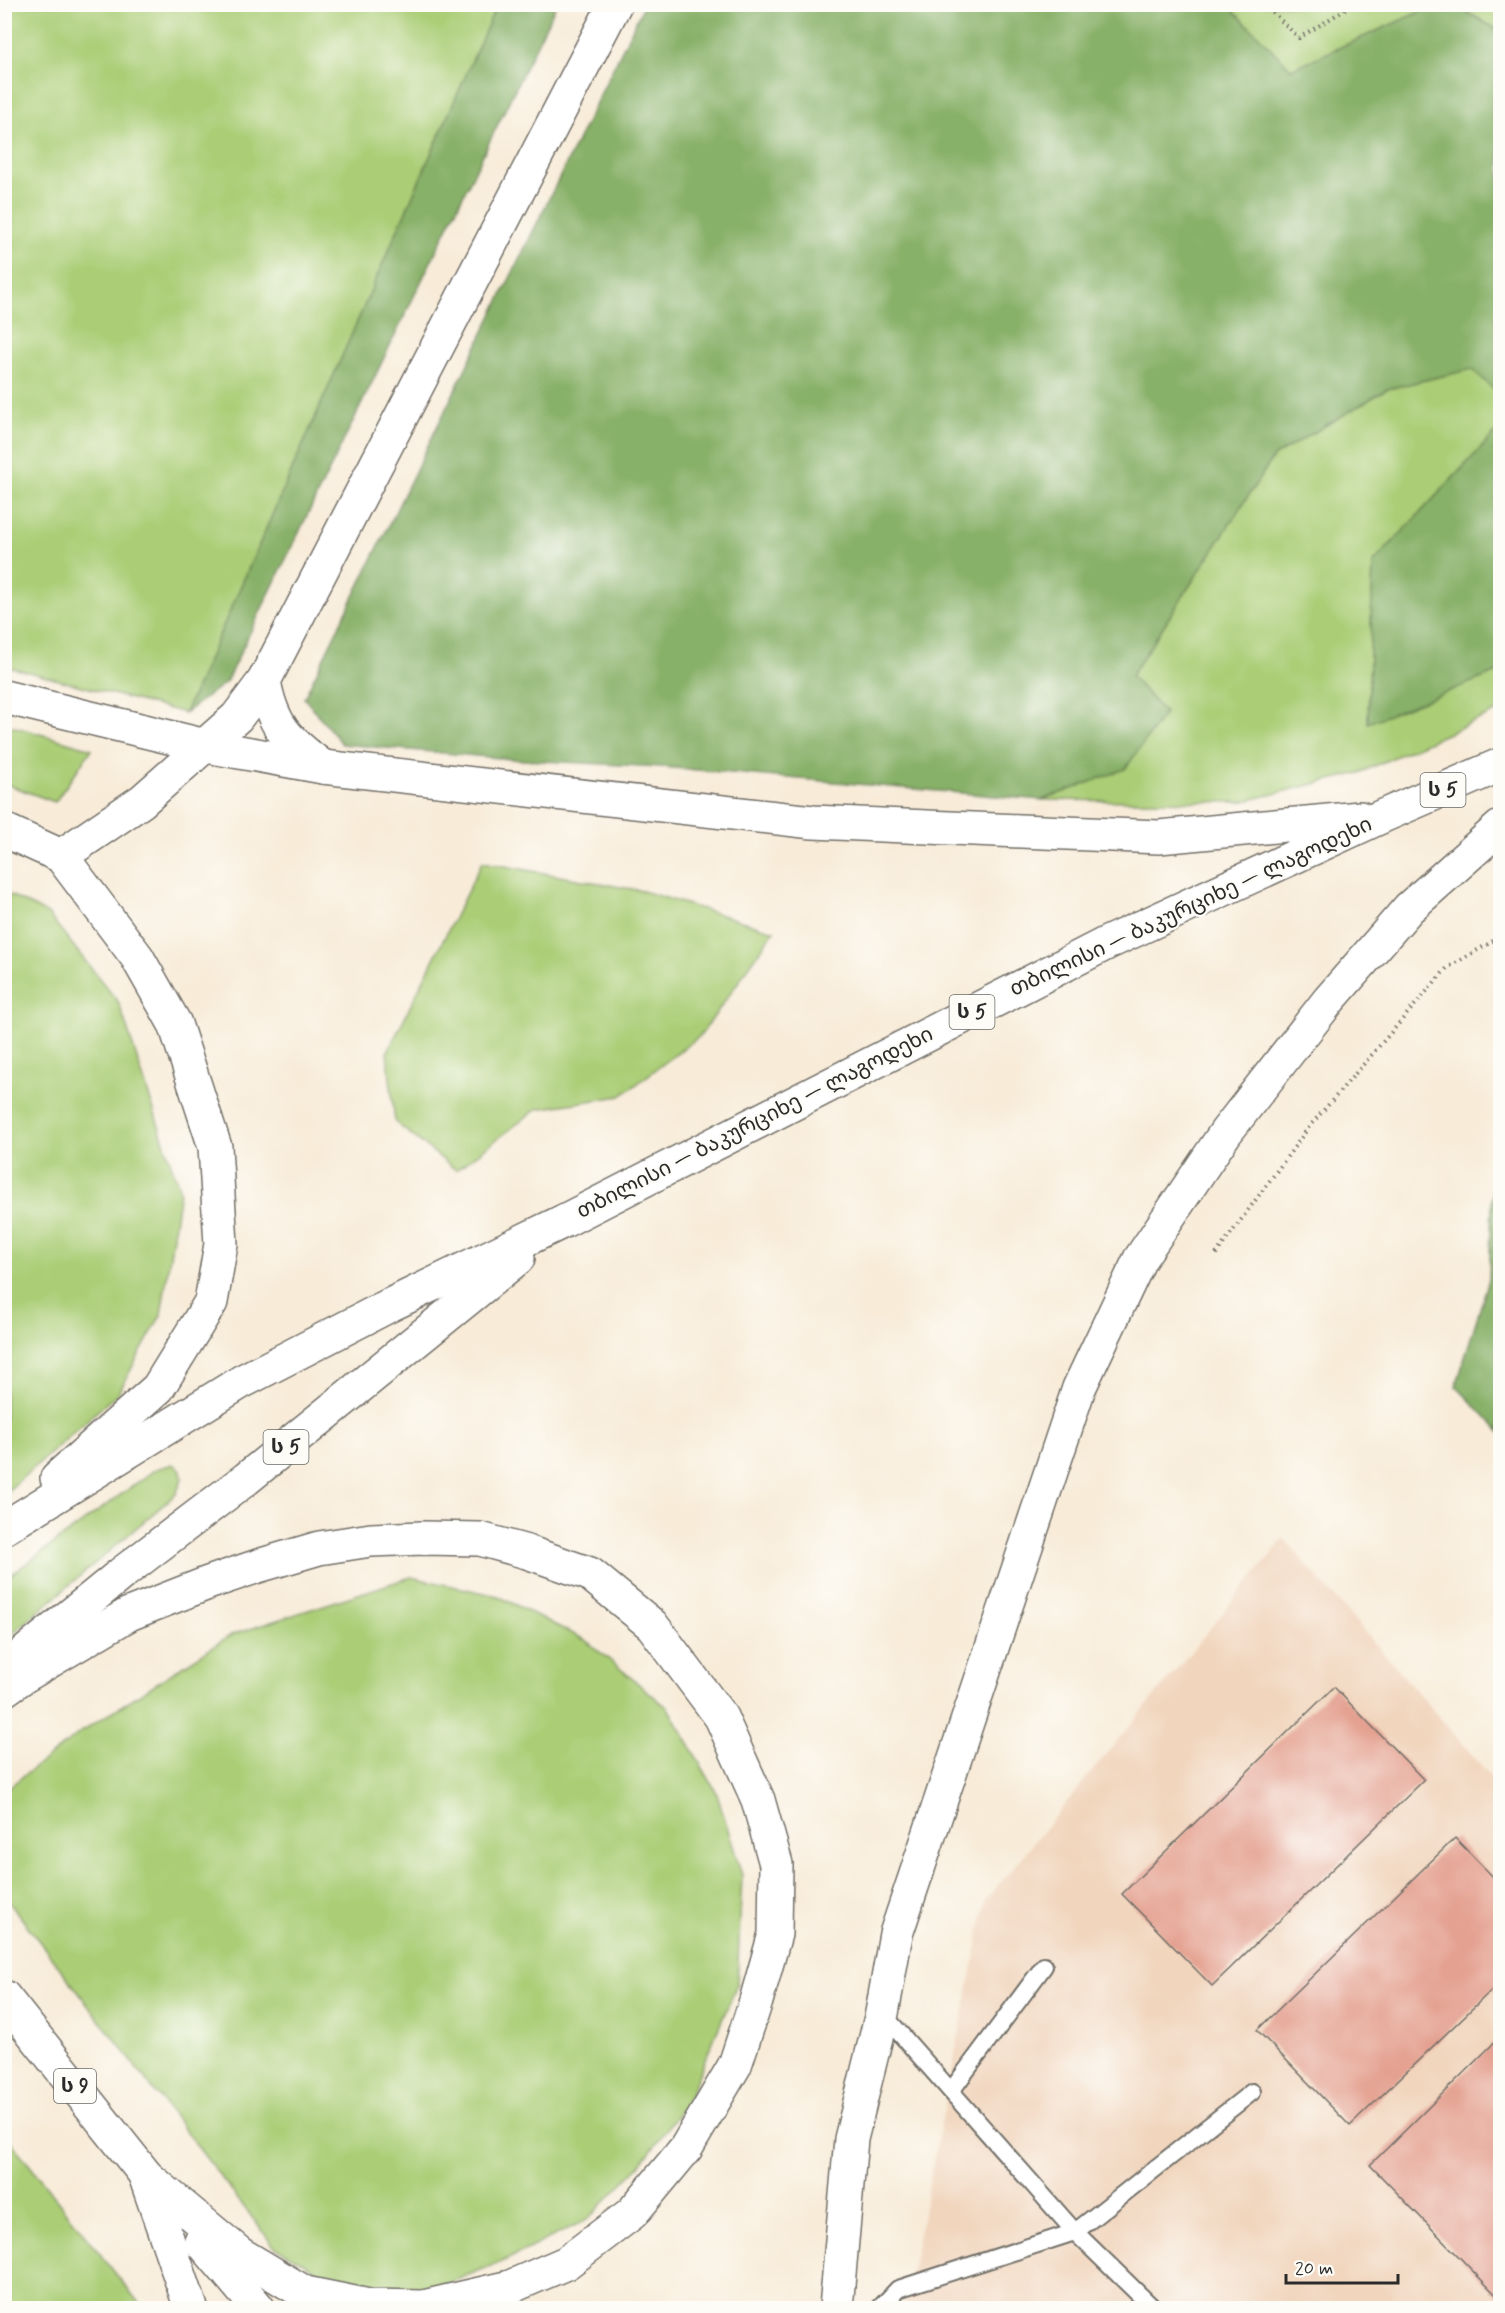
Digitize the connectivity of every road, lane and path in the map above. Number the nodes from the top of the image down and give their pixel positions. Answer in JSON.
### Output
{"nodes":[{"id":1,"x":615,"y":4,"type":"edge"},
{"id":2,"x":1264,"y":4,"type":"edge"},
{"id":3,"x":1354,"y":4,"type":"edge"},
{"id":4,"x":264,"y":681,"type":"junction"},
{"id":5,"x":4,"y":697,"type":"edge"},
{"id":6,"x":206,"y":746,"type":"junction"},
{"id":7,"x":1500,"y":765,"type":"edge"},
{"id":8,"x":323,"y":767,"type":"junction"},
{"id":9,"x":1385,"y":815,"type":"junction"},
{"id":10,"x":1500,"y":827,"type":"edge"},
{"id":11,"x":4,"y":830,"type":"edge"},
{"id":12,"x":61,"y":855,"type":"junction"},
{"id":13,"x":1500,"y":937,"type":"edge"},
{"id":14,"x":564,"y":1221,"type":"junction"},
{"id":15,"x":1216,"y":1254,"type":"dead end"},
{"id":16,"x":4,"y":1526,"type":"edge"},
{"id":17,"x":4,"y":1669,"type":"edge"},
{"id":18,"x":4,"y":1690,"type":"edge"},
{"id":19,"x":1044,"y":1966,"type":"dead end"},
{"id":20,"x":4,"y":1997,"type":"edge"},
{"id":21,"x":882,"y":2013,"type":"junction"},
{"id":22,"x":951,"y":2091,"type":"junction"},
{"id":23,"x":1252,"y":2092,"type":"dead end"},
{"id":24,"x":145,"y":2175,"type":"junction"},
{"id":25,"x":1075,"y":2232,"type":"junction"},
{"id":26,"x":191,"y":2308,"type":"edge"},
{"id":27,"x":258,"y":2308,"type":"edge"},
{"id":28,"x":836,"y":2308,"type":"edge"},
{"id":29,"x":880,"y":2308,"type":"edge"},
{"id":30,"x":1153,"y":2308,"type":"edge"}],
"edges":[{"from":1,"to":4,"type":"main road"},
{"from":2,"to":3,"type":"path"},
{"from":4,"to":6,"type":"main road"},
{"from":4,"to":8,"type":"main road"},
{"from":5,"to":6,"type":"main road"},
{"from":6,"to":8,"type":"main road"},
{"from":6,"to":12,"type":"main road"},
{"from":7,"to":9,"type":"main road","name":"თბილისი — ბაკურციხე — ლაგოდეხი","number":"ს 5"},
{"from":8,"to":9,"type":"main road"},
{"from":9,"to":14,"type":"main road","name":"თბილისი — ბაკურციხე — ლაგოდეხი","number":"ს 5"},
{"from":10,"to":21,"type":"main road"},
{"from":11,"to":12,"type":"main road"},
{"from":12,"to":16,"type":"main road"},
{"from":13,"to":15,"type":"path"},
{"from":14,"to":16,"type":"main road","name":"თბილისი — ბაკურციხე — ლაგოდეხი","number":"ს 5"},
{"from":14,"to":17,"type":"main road","name":"თბილისი — ბაკურციხე — ლაგოდეხი","number":"ს 5"},
{"from":18,"to":24,"type":"main road"},
{"from":19,"to":22,"type":"lane"},
{"from":20,"to":24,"type":"main road","number":"ს 9"},
{"from":21,"to":22,"type":"lane"},
{"from":21,"to":28,"type":"main road"},
{"from":22,"to":25,"type":"lane"},
{"from":23,"to":25,"type":"lane"},
{"from":24,"to":26,"type":"main road"},
{"from":24,"to":27,"type":"main road","number":"ს 9"},
{"from":25,"to":29,"type":"lane"},
{"from":25,"to":30,"type":"lane"}]}
